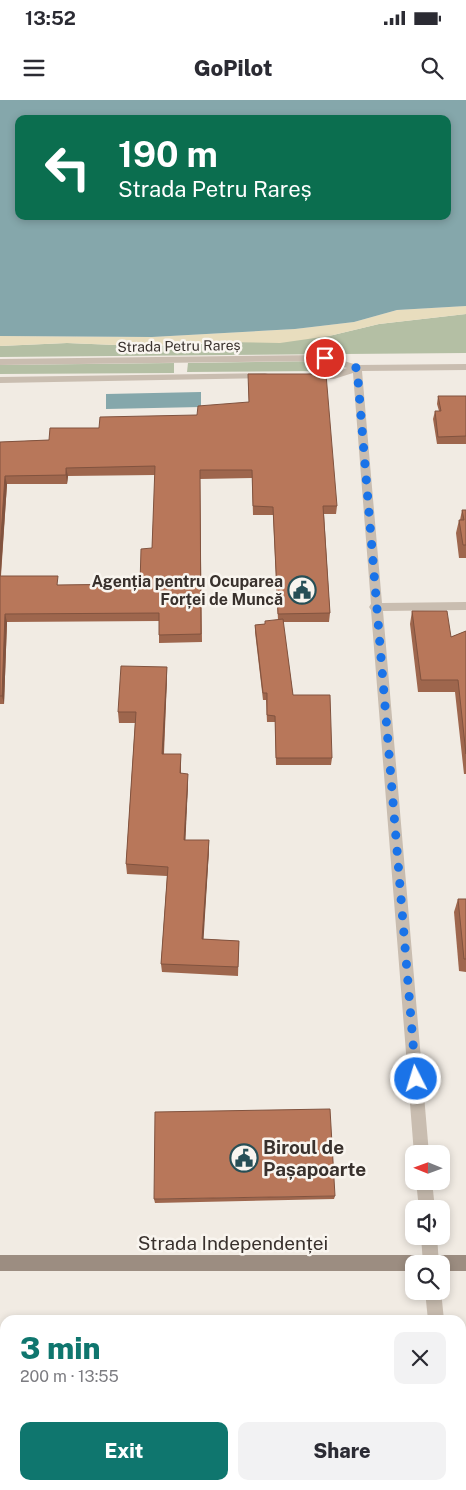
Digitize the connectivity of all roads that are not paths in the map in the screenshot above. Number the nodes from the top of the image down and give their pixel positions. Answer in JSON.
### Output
{"nodes":[{"id":1,"x":0,"y":362,"type":"edge"},
{"id":2,"x":466,"y":367,"type":"edge"},
{"id":3,"x":357,"y":368,"type":"junction"},
{"id":4,"x":274,"y":376,"type":"edge"},
{"id":5,"x":301,"y":376,"type":"edge"},
{"id":6,"x":0,"y":380,"type":"edge"},
{"id":7,"x":375,"y":606,"type":"junction"},
{"id":8,"x":466,"y":606,"type":"edge"},
{"id":9,"x":421,"y":1145,"type":"edge"},
{"id":10,"x":0,"y":1263,"type":"edge"},
{"id":11,"x":405,"y":1263,"type":"edge"},
{"id":12,"x":450,"y":1263,"type":"edge"},
{"id":13,"x":466,"y":1263,"type":"edge"},
{"id":14,"x":434,"y":1300,"type":"edge"},
{"id":15,"x":435,"y":1315,"type":"edge"}],
"edges":[{"from":1,"to":3,"type":"street","name":"Strada Petru Rareș"},
{"from":2,"to":3,"type":"street","name":"Strada Petru Rareș"},
{"from":3,"to":5,"type":"street","name":"Strada Petru Rareș"},
{"from":3,"to":7,"type":"street"},
{"from":4,"to":6,"type":"street","name":"Strada Petru Rareș"},
{"from":7,"to":8,"type":"street"},
{"from":7,"to":9,"type":"street"},
{"from":10,"to":11,"type":"main road","name":"Strada Independenței"},
{"from":12,"to":13,"type":"main road","name":"Strada Independenței"},
{"from":14,"to":15,"type":"street"}]}
